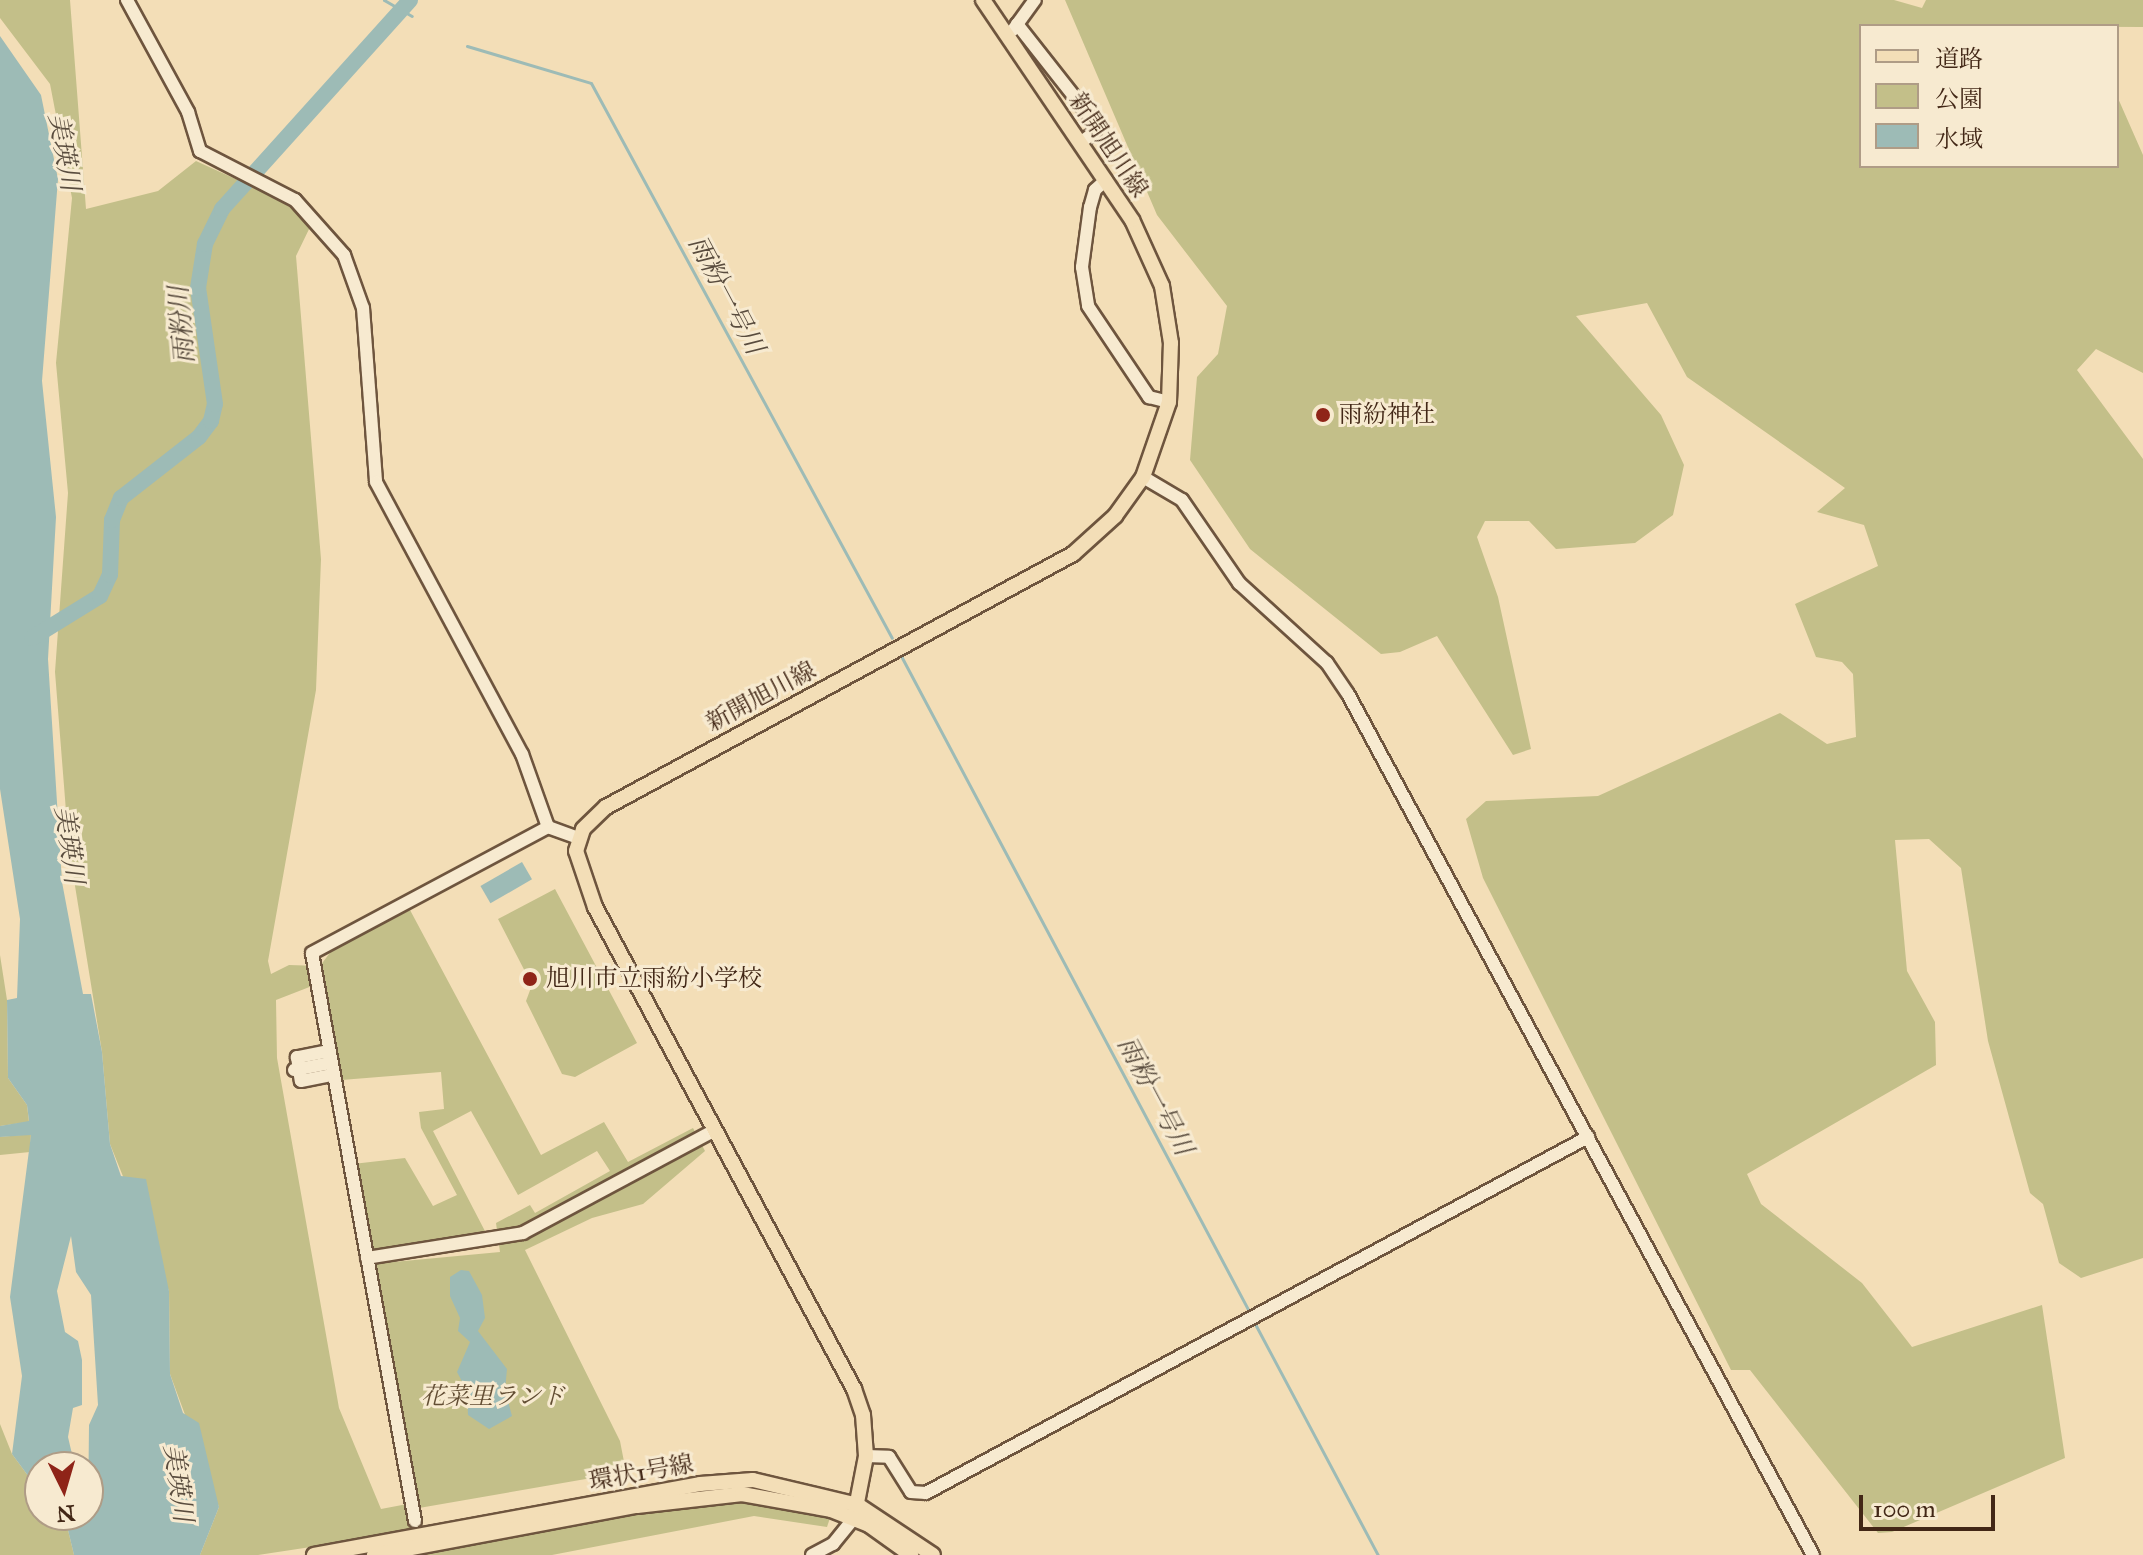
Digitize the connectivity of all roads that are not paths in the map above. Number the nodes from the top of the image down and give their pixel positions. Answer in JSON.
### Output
{"nodes":[{"id":1,"x":127,"y":0,"type":"edge"},
{"id":2,"x":983,"y":0,"type":"edge"},
{"id":3,"x":1035,"y":0,"type":"edge"},
{"id":4,"x":1017,"y":24,"type":"junction"},
{"id":5,"x":1007,"y":38,"type":"junction"},
{"id":6,"x":1080,"y":143,"type":"junction"},
{"id":7,"x":1106,"y":180,"type":"junction"},
{"id":8,"x":1169,"y":402,"type":"junction"},
{"id":9,"x":1143,"y":477,"type":"junction"},
{"id":10,"x":548,"y":827,"type":"junction"},
{"id":11,"x":578,"y":838,"type":"junction"},
{"id":12,"x":331,"y":1063,"type":"junction"},
{"id":13,"x":715,"y":1130,"type":"junction"},
{"id":14,"x":1588,"y":1137,"type":"junction"},
{"id":15,"x":367,"y":1258,"type":"junction"},
{"id":16,"x":866,"y":1456,"type":"junction"},
{"id":17,"x":856,"y":1511,"type":"junction"},
{"id":18,"x":415,"y":1521,"type":"dead end"},
{"id":19,"x":314,"y":1555,"type":"edge"},
{"id":20,"x":374,"y":1555,"type":"edge"},
{"id":21,"x":812,"y":1555,"type":"edge"},
{"id":22,"x":911,"y":1555,"type":"edge"},
{"id":23,"x":933,"y":1555,"type":"edge"},
{"id":24,"x":1813,"y":1555,"type":"edge"}],
"edges":[{"from":1,"to":10,"type":"street"},
{"from":2,"to":5,"type":"main road","name":"新開旭川線"},
{"from":3,"to":4,"type":"street"},
{"from":4,"to":5,"type":"street"},
{"from":4,"to":6,"type":"street"},
{"from":5,"to":6,"type":"main road","name":"新開旭川線"},
{"from":6,"to":7,"type":"main road","name":"新開旭川線"},
{"from":7,"to":8,"type":"main road","name":"新開旭川線"},
{"from":7,"to":8,"type":"street"},
{"from":8,"to":9,"type":"main road","name":"新開旭川線"},
{"from":9,"to":11,"type":"main road","name":"新開旭川線"},
{"from":9,"to":14,"type":"street"},
{"from":10,"to":11,"type":"street"},
{"from":10,"to":12,"type":"street"},
{"from":11,"to":13,"type":"main road"},
{"from":12,"to":12,"type":"street"},
{"from":12,"to":15,"type":"street"},
{"from":13,"to":15,"type":"street"},
{"from":13,"to":16,"type":"main road"},
{"from":14,"to":16,"type":"street"},
{"from":14,"to":24,"type":"street"},
{"from":15,"to":18,"type":"street"},
{"from":16,"to":17,"type":"main road"},
{"from":17,"to":19,"type":"main road","name":"環状1号線"},
{"from":17,"to":20,"type":"main road","name":"環状1号線"},
{"from":17,"to":21,"type":"street"},
{"from":17,"to":22,"type":"main road","name":"環状1号線"},
{"from":17,"to":23,"type":"main road","name":"環状1号線"}]}
